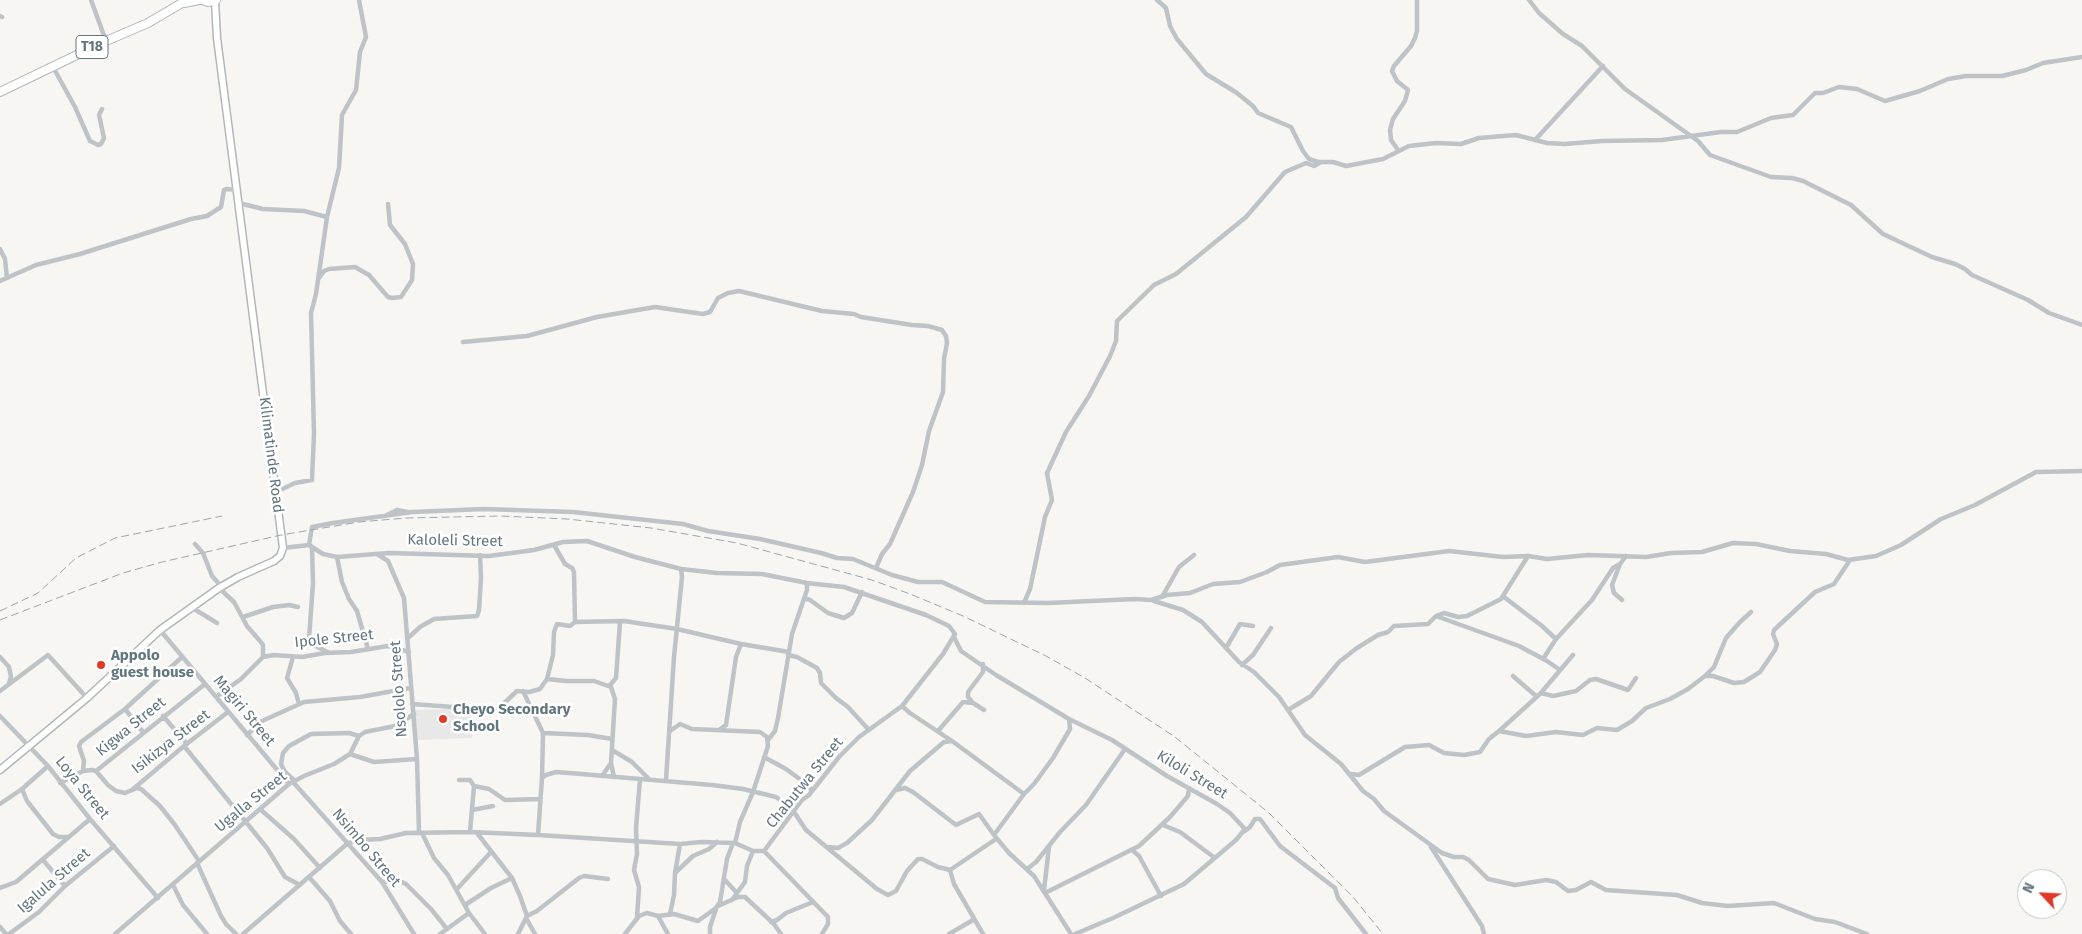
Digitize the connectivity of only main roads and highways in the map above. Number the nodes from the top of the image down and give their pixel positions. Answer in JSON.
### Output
{"nodes":[{"id":1,"x":201,"y":0,"type":"edge"},
{"id":2,"x":185,"y":1,"type":"edge"},
{"id":3,"x":215,"y":1,"type":"edge"},
{"id":4,"x":0,"y":92,"type":"edge"},
{"id":5,"x":0,"y":770,"type":"edge"}],
"edges":[{"from":1,"to":2,"type":"highway","number":"T18"},
{"from":1,"to":3,"type":"highway","number":"T18"},
{"from":2,"to":4,"type":"highway","number":"T18"},
{"from":3,"to":5,"type":"main road","name":"Kilimatinde Road"}]}
